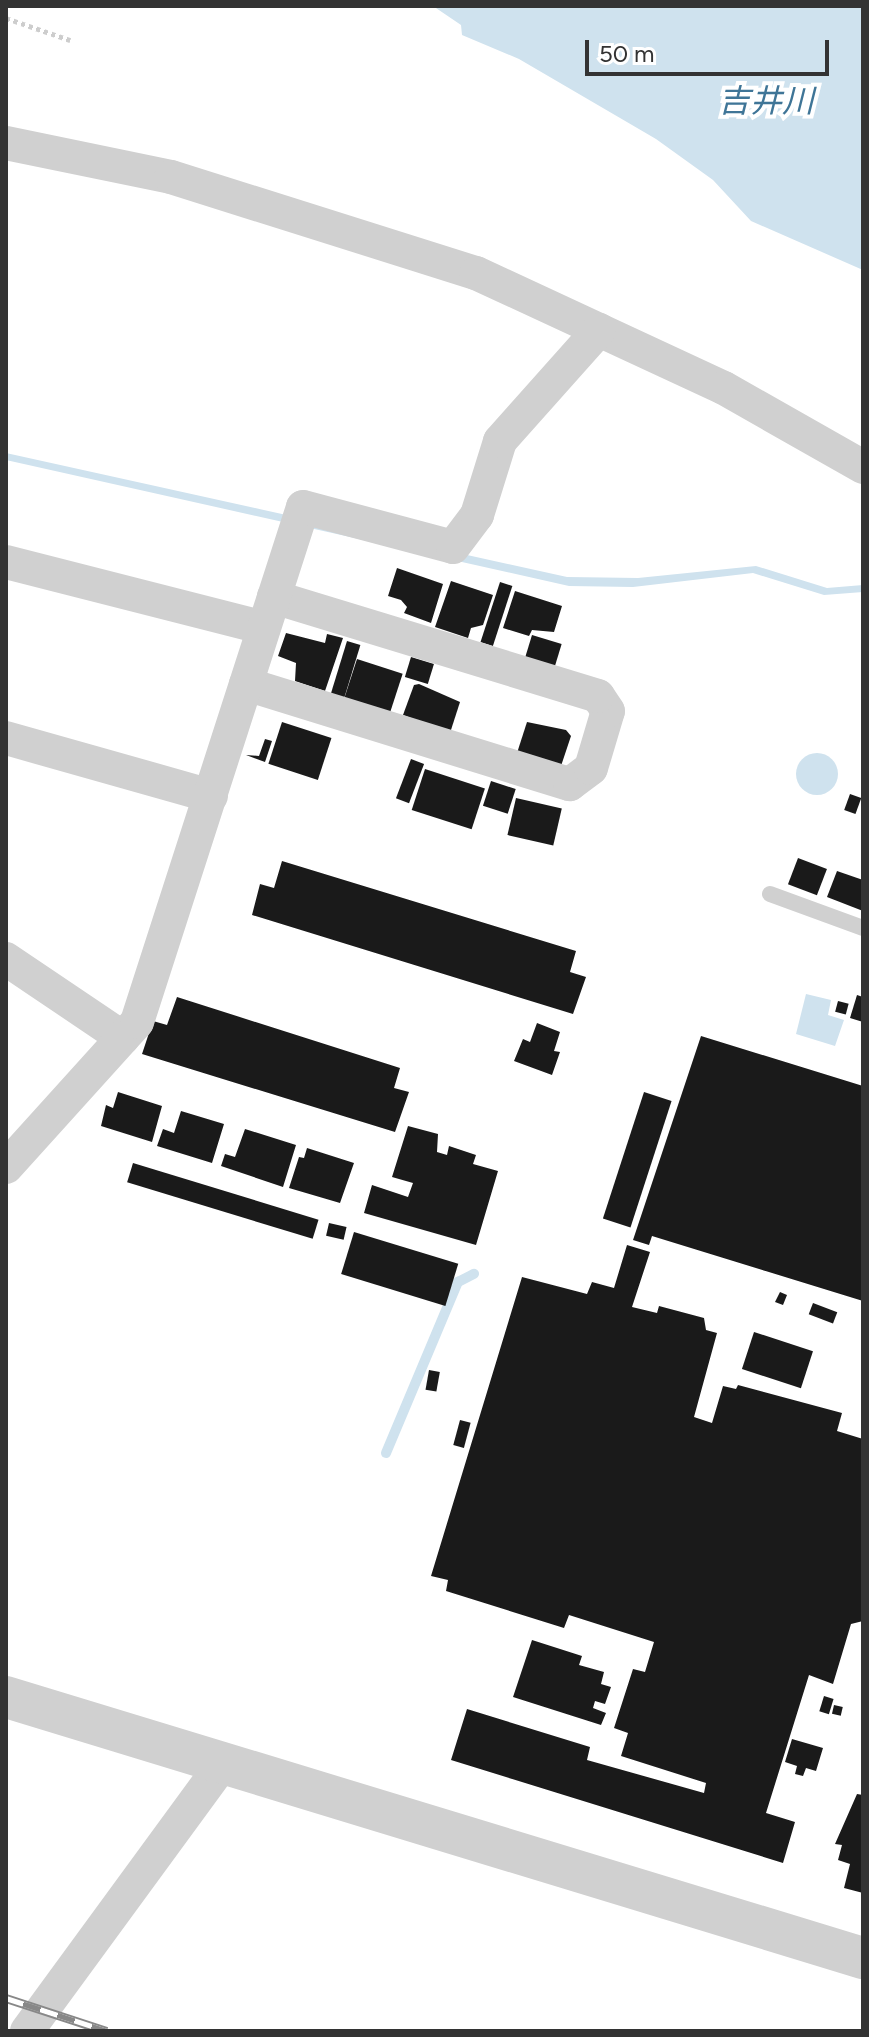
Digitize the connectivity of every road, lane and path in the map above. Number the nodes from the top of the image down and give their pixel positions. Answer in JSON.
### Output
{"nodes":[{"id":1,"x":6,"y":18,"type":"edge"},
{"id":2,"x":70,"y":40,"type":"dead end"},
{"id":3,"x":6,"y":143,"type":"edge"},
{"id":4,"x":599,"y":330,"type":"junction"},
{"id":5,"x":863,"y":467,"type":"edge"},
{"id":6,"x":6,"y":562,"type":"edge"},
{"id":7,"x":269,"y":613,"type":"junction"},
{"id":8,"x":246,"y":684,"type":"junction"},
{"id":9,"x":6,"y":738,"type":"edge"},
{"id":10,"x":211,"y":796,"type":"junction"},
{"id":11,"x":770,"y":894,"type":"dead end"},
{"id":12,"x":863,"y":928,"type":"edge"},
{"id":13,"x":6,"y":959,"type":"edge"},
{"id":14,"x":123,"y":1038,"type":"junction"},
{"id":15,"x":6,"y":1167,"type":"edge"},
{"id":16,"x":6,"y":1697,"type":"edge"},
{"id":17,"x":224,"y":1762,"type":"junction"},
{"id":18,"x":863,"y":1958,"type":"edge"},
{"id":19,"x":27,"y":2031,"type":"edge"}],
"edges":[{"from":1,"to":2,"type":"path"},
{"from":3,"to":4,"type":"street"},
{"from":4,"to":5,"type":"street"},
{"from":4,"to":7,"type":"street"},
{"from":6,"to":7,"type":"street"},
{"from":7,"to":8,"type":"street"},
{"from":7,"to":8,"type":"street"},
{"from":8,"to":10,"type":"street"},
{"from":9,"to":10,"type":"street"},
{"from":10,"to":14,"type":"street"},
{"from":11,"to":12,"type":"lane"},
{"from":13,"to":14,"type":"street"},
{"from":14,"to":15,"type":"street"},
{"from":16,"to":17,"type":"street"},
{"from":17,"to":18,"type":"street"},
{"from":17,"to":19,"type":"street"}]}
